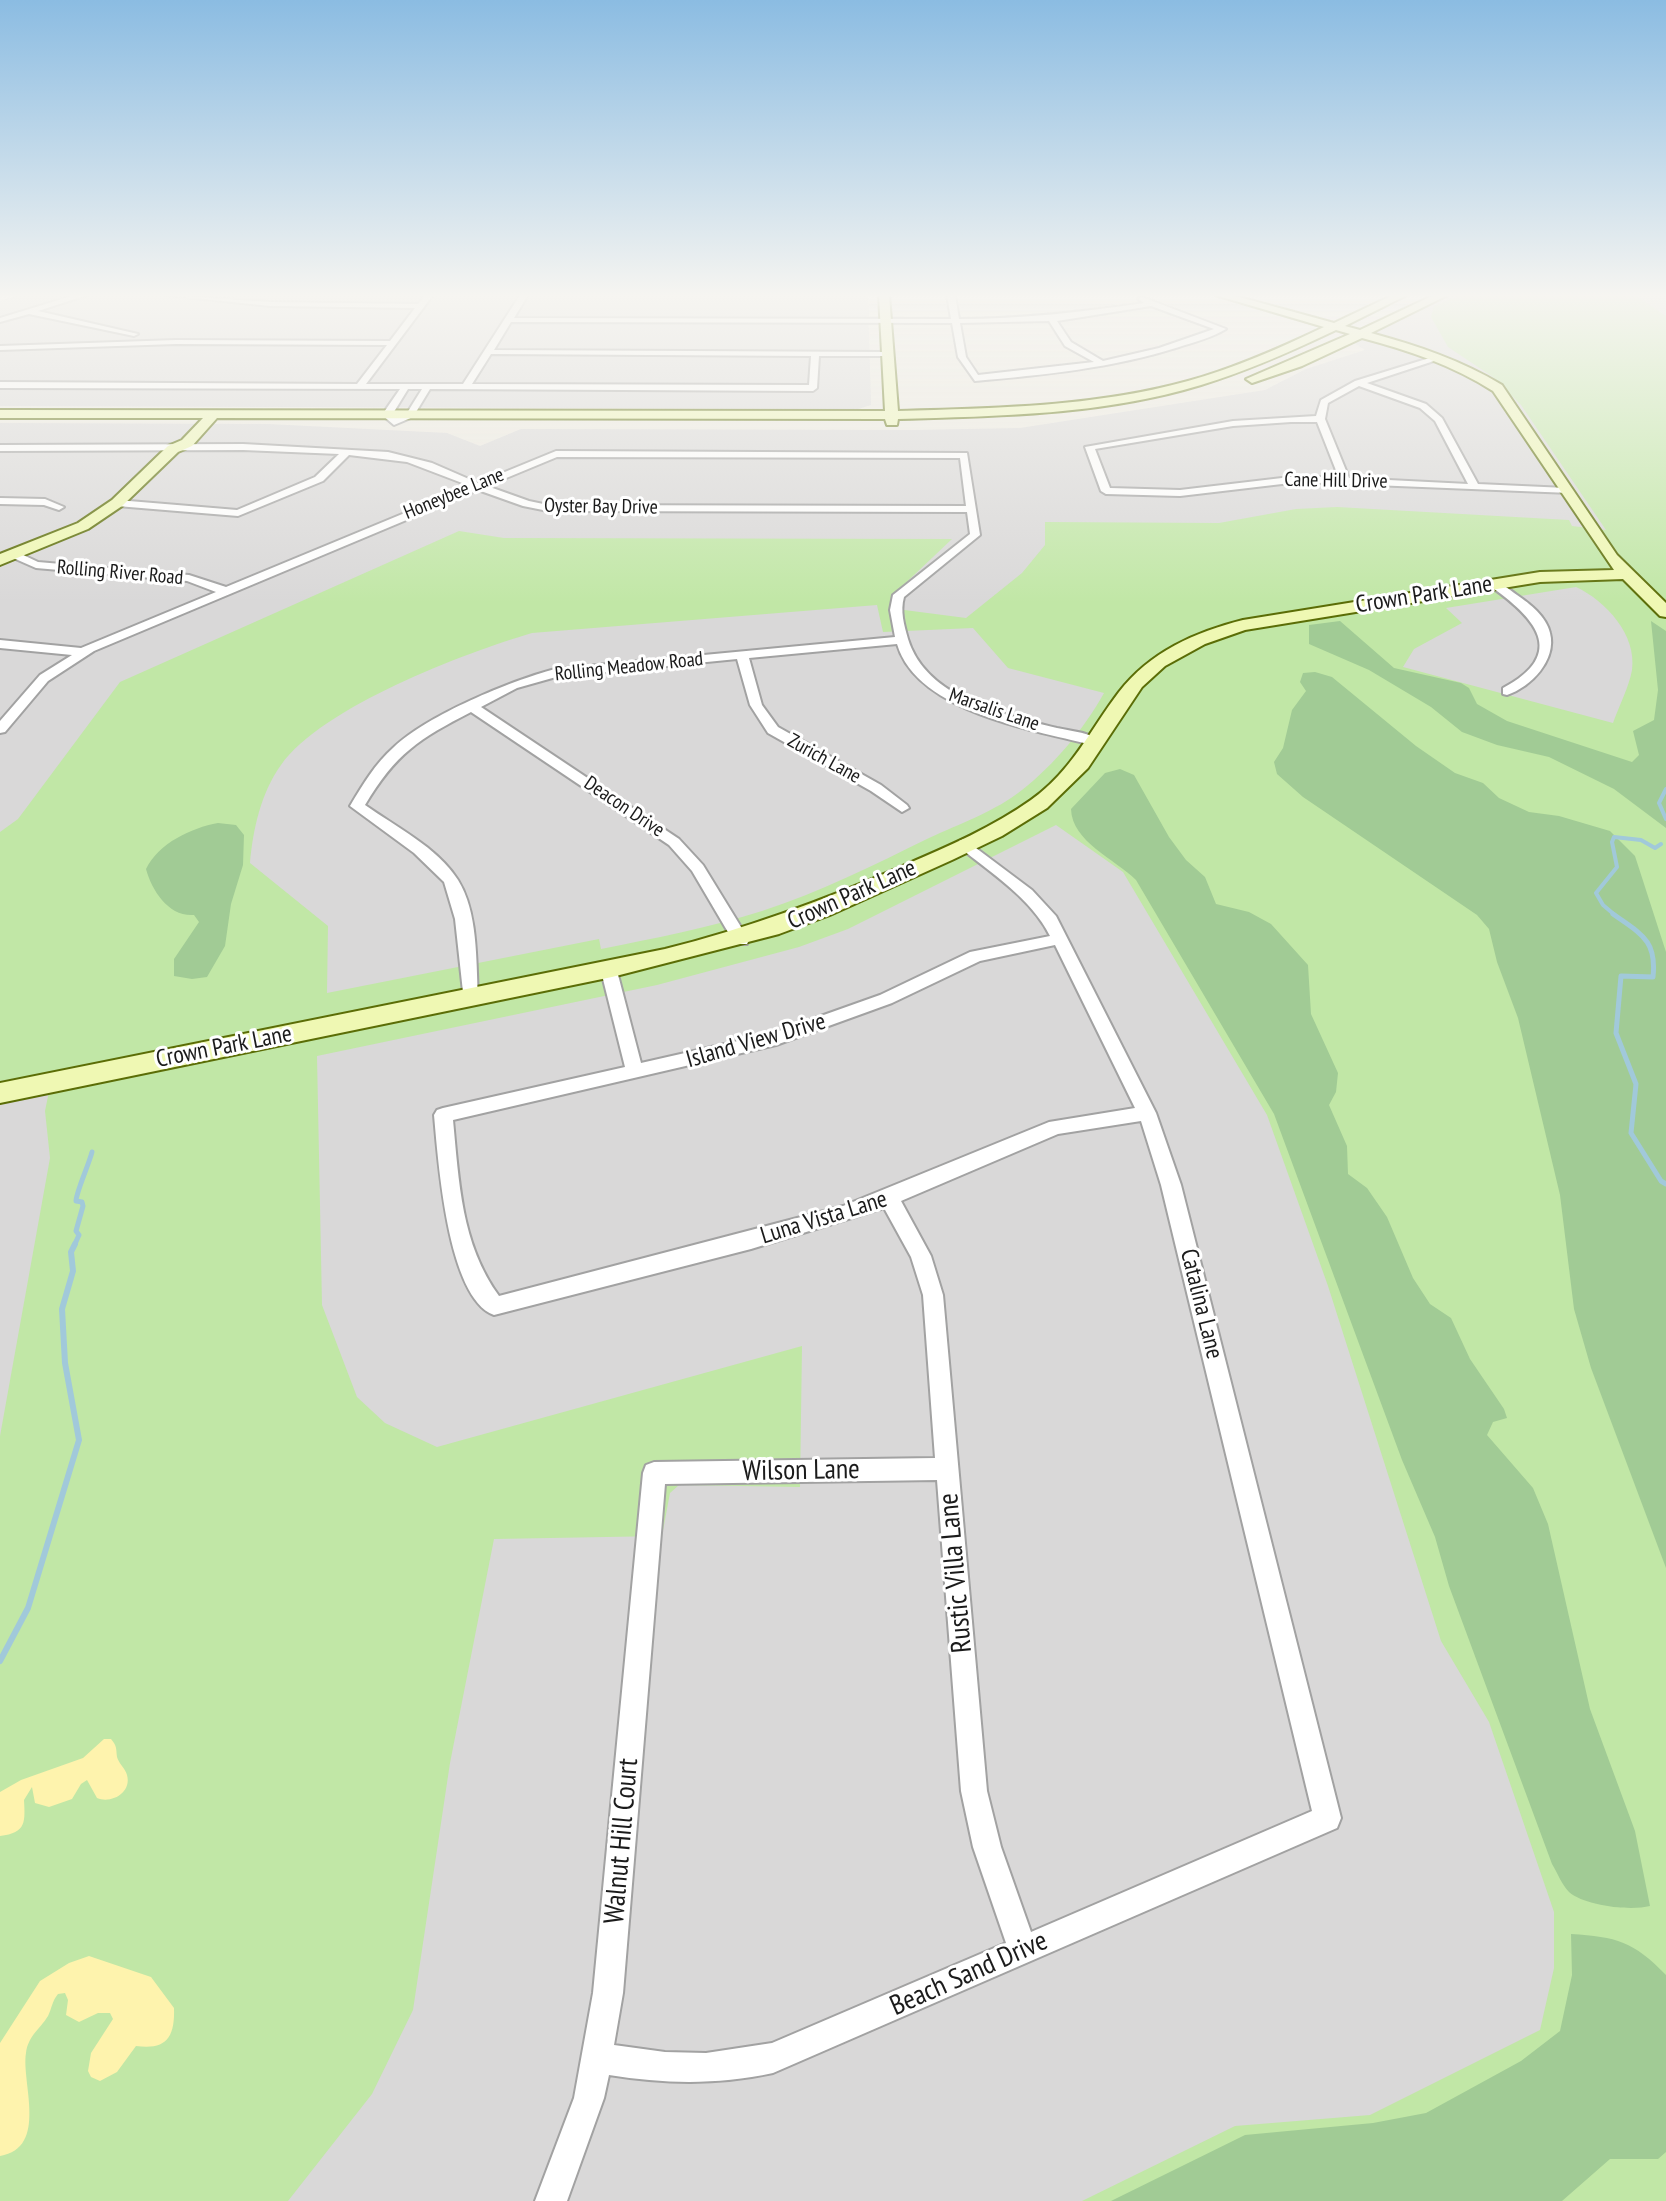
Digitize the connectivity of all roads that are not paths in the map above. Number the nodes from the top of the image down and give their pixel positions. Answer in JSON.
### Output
{"nodes":[{"id":1,"x":401,"y":398,"type":"edge"},
{"id":2,"x":421,"y":398,"type":"edge"},
{"id":3,"x":890,"y":398,"type":"edge"},
{"id":4,"x":1118,"y":398,"type":"edge"},
{"id":5,"x":1179,"y":398,"type":"edge"},
{"id":6,"x":1332,"y":398,"type":"edge"},
{"id":7,"x":1400,"y":398,"type":"edge"},
{"id":8,"x":1504,"y":398,"type":"edge"},
{"id":9,"x":0,"y":414,"type":"edge"},
{"id":10,"x":195,"y":415,"type":"junction"},
{"id":11,"x":213,"y":415,"type":"junction"},
{"id":12,"x":410,"y":415,"type":"junction"},
{"id":13,"x":391,"y":419,"type":"junction"},
{"id":14,"x":892,"y":419,"type":"junction"},
{"id":15,"x":1320,"y":419,"type":"junction"},
{"id":16,"x":0,"y":448,"type":"edge"},
{"id":17,"x":173,"y":449,"type":"junction"},
{"id":18,"x":345,"y":453,"type":"junction"},
{"id":19,"x":964,"y":455,"type":"joint"},
{"id":20,"x":1344,"y":479,"type":"junction"},
{"id":21,"x":474,"y":485,"type":"junction"},
{"id":22,"x":1474,"y":486,"type":"junction"},
{"id":23,"x":1566,"y":491,"type":"junction"},
{"id":24,"x":0,"y":501,"type":"edge"},
{"id":25,"x":117,"y":503,"type":"junction"},
{"id":26,"x":59,"y":507,"type":"dead end"},
{"id":27,"x":972,"y":509,"type":"junction"},
{"id":28,"x":8,"y":558,"type":"edge"},
{"id":29,"x":1627,"y":574,"type":"junction"},
{"id":30,"x":1494,"y":584,"type":"junction"},
{"id":31,"x":225,"y":591,"type":"junction"},
{"id":32,"x":1666,"y":612,"type":"edge"},
{"id":33,"x":899,"y":640,"type":"junction"},
{"id":34,"x":0,"y":644,"type":"edge"},
{"id":35,"x":83,"y":652,"type":"junction"},
{"id":36,"x":742,"y":656,"type":"junction"},
{"id":37,"x":1507,"y":691,"type":"dead end"},
{"id":38,"x":473,"y":707,"type":"junction"},
{"id":39,"x":0,"y":729,"type":"edge"},
{"id":40,"x":1097,"y":742,"type":"junction"},
{"id":41,"x":902,"y":808,"type":"dead end"},
{"id":42,"x":964,"y":844,"type":"junction"},
{"id":43,"x":1060,"y":939,"type":"junction"},
{"id":44,"x":741,"y":940,"type":"junction"},
{"id":45,"x":609,"y":971,"type":"junction"},
{"id":46,"x":470,"y":997,"type":"junction"},
{"id":47,"x":635,"y":1073,"type":"junction"},
{"id":48,"x":0,"y":1093,"type":"edge"},
{"id":49,"x":1147,"y":1113,"type":"junction"},
{"id":50,"x":889,"y":1198,"type":"junction"},
{"id":51,"x":494,"y":1306,"type":"joint"},
{"id":52,"x":948,"y":1469,"type":"junction"},
{"id":53,"x":654,"y":1473,"type":"joint"},
{"id":54,"x":1327,"y":1818,"type":"joint"},
{"id":55,"x":1023,"y":1951,"type":"junction"},
{"id":56,"x":599,"y":2058,"type":"junction"},
{"id":57,"x":551,"y":2201,"type":"edge"}],
"edges":[{"from":1,"to":13,"type":"street"},
{"from":2,"to":12,"type":"street"},
{"from":3,"to":14,"type":"street"},
{"from":4,"to":14,"type":"street"},
{"from":5,"to":14,"type":"street"},
{"from":6,"to":15,"type":"street"},
{"from":7,"to":22,"type":"street"},
{"from":8,"to":23,"type":"street"},
{"from":9,"to":10,"type":"street"},
{"from":10,"to":11,"type":"street"},
{"from":10,"to":17,"type":"street"},
{"from":11,"to":13,"type":"street"},
{"from":11,"to":17,"type":"street"},
{"from":12,"to":13,"type":"street"},
{"from":12,"to":14,"type":"street"},
{"from":13,"to":14,"type":"street"},
{"from":15,"to":20,"type":"street"},
{"from":15,"to":20,"type":"street","name":"Cane Hill Drive"},
{"from":16,"to":17,"type":"street","name":"Oyster Bay Drive"},
{"from":17,"to":18,"type":"street","name":"Oyster Bay Drive"},
{"from":17,"to":25,"type":"street"},
{"from":18,"to":21,"type":"street","name":"Oyster Bay Drive"},
{"from":18,"to":25,"type":"street"},
{"from":19,"to":21,"type":"street","name":"Honeybee Lane"},
{"from":19,"to":27,"type":"street","name":"Marsalis Lane"},
{"from":20,"to":22,"type":"street","name":"Cane Hill Drive"},
{"from":21,"to":27,"type":"street","name":"Oyster Bay Drive"},
{"from":21,"to":31,"type":"street","name":"Honeybee Lane"},
{"from":22,"to":23,"type":"street","name":"Cane Hill Drive"},
{"from":23,"to":29,"type":"street"},
{"from":24,"to":26,"type":"street"},
{"from":25,"to":28,"type":"street"},
{"from":27,"to":33,"type":"street","name":"Marsalis Lane"},
{"from":28,"to":31,"type":"street","name":"Rolling River Road"},
{"from":29,"to":30,"type":"street","name":"Crown Park Lane"},
{"from":29,"to":32,"type":"street"},
{"from":30,"to":37,"type":"street"},
{"from":30,"to":40,"type":"street","name":"Crown Park Lane"},
{"from":31,"to":35,"type":"street","name":"Honeybee Lane"},
{"from":33,"to":36,"type":"street","name":"Rolling Meadow Road"},
{"from":33,"to":40,"type":"street","name":"Marsalis Lane"},
{"from":34,"to":35,"type":"street"},
{"from":35,"to":39,"type":"street","name":"Honeybee Lane"},
{"from":36,"to":38,"type":"street","name":"Rolling Meadow Road"},
{"from":36,"to":41,"type":"street","name":"Zurich Lane"},
{"from":38,"to":44,"type":"street","name":"Deacon Drive"},
{"from":38,"to":46,"type":"street","name":"Rolling Meadow Road"},
{"from":40,"to":42,"type":"street","name":"Crown Park Lane"},
{"from":42,"to":43,"type":"street","name":"Catalina Lane"},
{"from":42,"to":44,"type":"street","name":"Crown Park Lane"},
{"from":43,"to":47,"type":"street","name":"Island View Drive"},
{"from":43,"to":49,"type":"street","name":"Catalina Lane"},
{"from":44,"to":45,"type":"street","name":"Crown Park Lane"},
{"from":45,"to":46,"type":"street","name":"Crown Park Lane"},
{"from":45,"to":47,"type":"street"},
{"from":46,"to":48,"type":"street","name":"Crown Park Lane"},
{"from":47,"to":51,"type":"street","name":"Island View Drive"},
{"from":49,"to":50,"type":"street","name":"Luna Vista Lane"},
{"from":49,"to":54,"type":"street","name":"Catalina Lane"},
{"from":50,"to":51,"type":"street","name":"Luna Vista Lane"},
{"from":50,"to":52,"type":"street","name":"Rustic Villa Lane"},
{"from":52,"to":53,"type":"street","name":"Wilson Lane"},
{"from":52,"to":55,"type":"street","name":"Rustic Villa Lane"},
{"from":53,"to":56,"type":"street","name":"Walnut Hill Court"},
{"from":54,"to":55,"type":"street","name":"Beach Sand Drive"},
{"from":55,"to":56,"type":"street","name":"Beach Sand Drive"},
{"from":56,"to":57,"type":"street","name":"Walnut Hill Court"}]}
